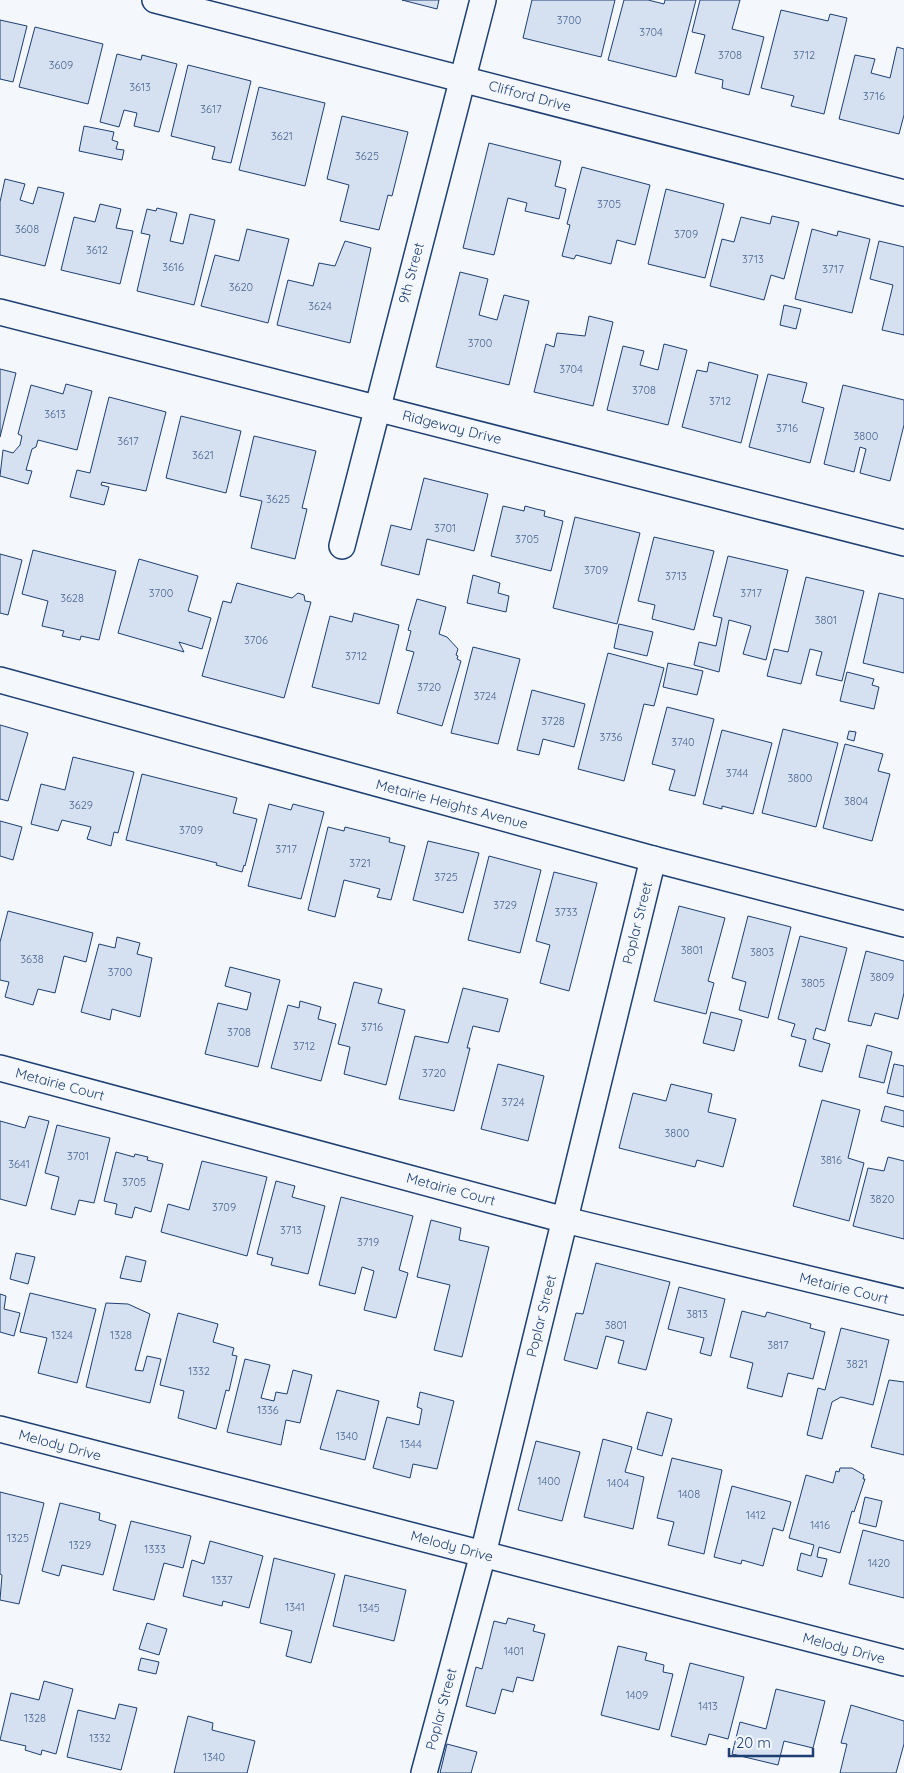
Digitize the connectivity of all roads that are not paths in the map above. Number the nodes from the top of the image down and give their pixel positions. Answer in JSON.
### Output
{"nodes":[{"id":1,"x":155,"y":0,"type":"edge"},
{"id":2,"x":483,"y":0,"type":"edge"},
{"id":3,"x":462,"y":78,"type":"junction"},
{"id":4,"x":904,"y":193,"type":"edge"},
{"id":5,"x":0,"y":312,"type":"edge"},
{"id":6,"x":376,"y":407,"type":"junction"},
{"id":7,"x":904,"y":543,"type":"edge"},
{"id":8,"x":342,"y":546,"type":"dead end"},
{"id":9,"x":0,"y":680,"type":"edge"},
{"id":10,"x":653,"y":859,"type":"junction"},
{"id":11,"x":904,"y":924,"type":"edge"},
{"id":12,"x":0,"y":1068,"type":"edge"},
{"id":13,"x":565,"y":1220,"type":"junction"},
{"id":14,"x":904,"y":1302,"type":"edge"},
{"id":15,"x":0,"y":1429,"type":"edge"},
{"id":16,"x":483,"y":1554,"type":"junction"},
{"id":17,"x":904,"y":1664,"type":"edge"},
{"id":18,"x":424,"y":1773,"type":"edge"}],
"edges":[{"from":1,"to":3,"type":"street","name":"Clifford Drive"},
{"from":2,"to":3,"type":"street","name":"9th Street"},
{"from":3,"to":4,"type":"street","name":"Clifford Drive"},
{"from":3,"to":6,"type":"street","name":"9th Street"},
{"from":5,"to":6,"type":"street","name":"Ridgeway Drive"},
{"from":6,"to":7,"type":"street","name":"Ridgeway Drive"},
{"from":6,"to":8,"type":"street","name":"9th Street"},
{"from":9,"to":10,"type":"street","name":"Metairie Heights Avenue"},
{"from":10,"to":11,"type":"street","name":"Metairie Heights Avenue"},
{"from":10,"to":13,"type":"street","name":"Poplar Street"},
{"from":12,"to":13,"type":"street","name":"Metairie Court"},
{"from":13,"to":14,"type":"street","name":"Metairie Court"},
{"from":13,"to":16,"type":"street","name":"Poplar Street"},
{"from":15,"to":16,"type":"street","name":"Melody Drive"},
{"from":16,"to":17,"type":"street","name":"Melody Drive"},
{"from":16,"to":18,"type":"street","name":"Poplar Street"}]}
